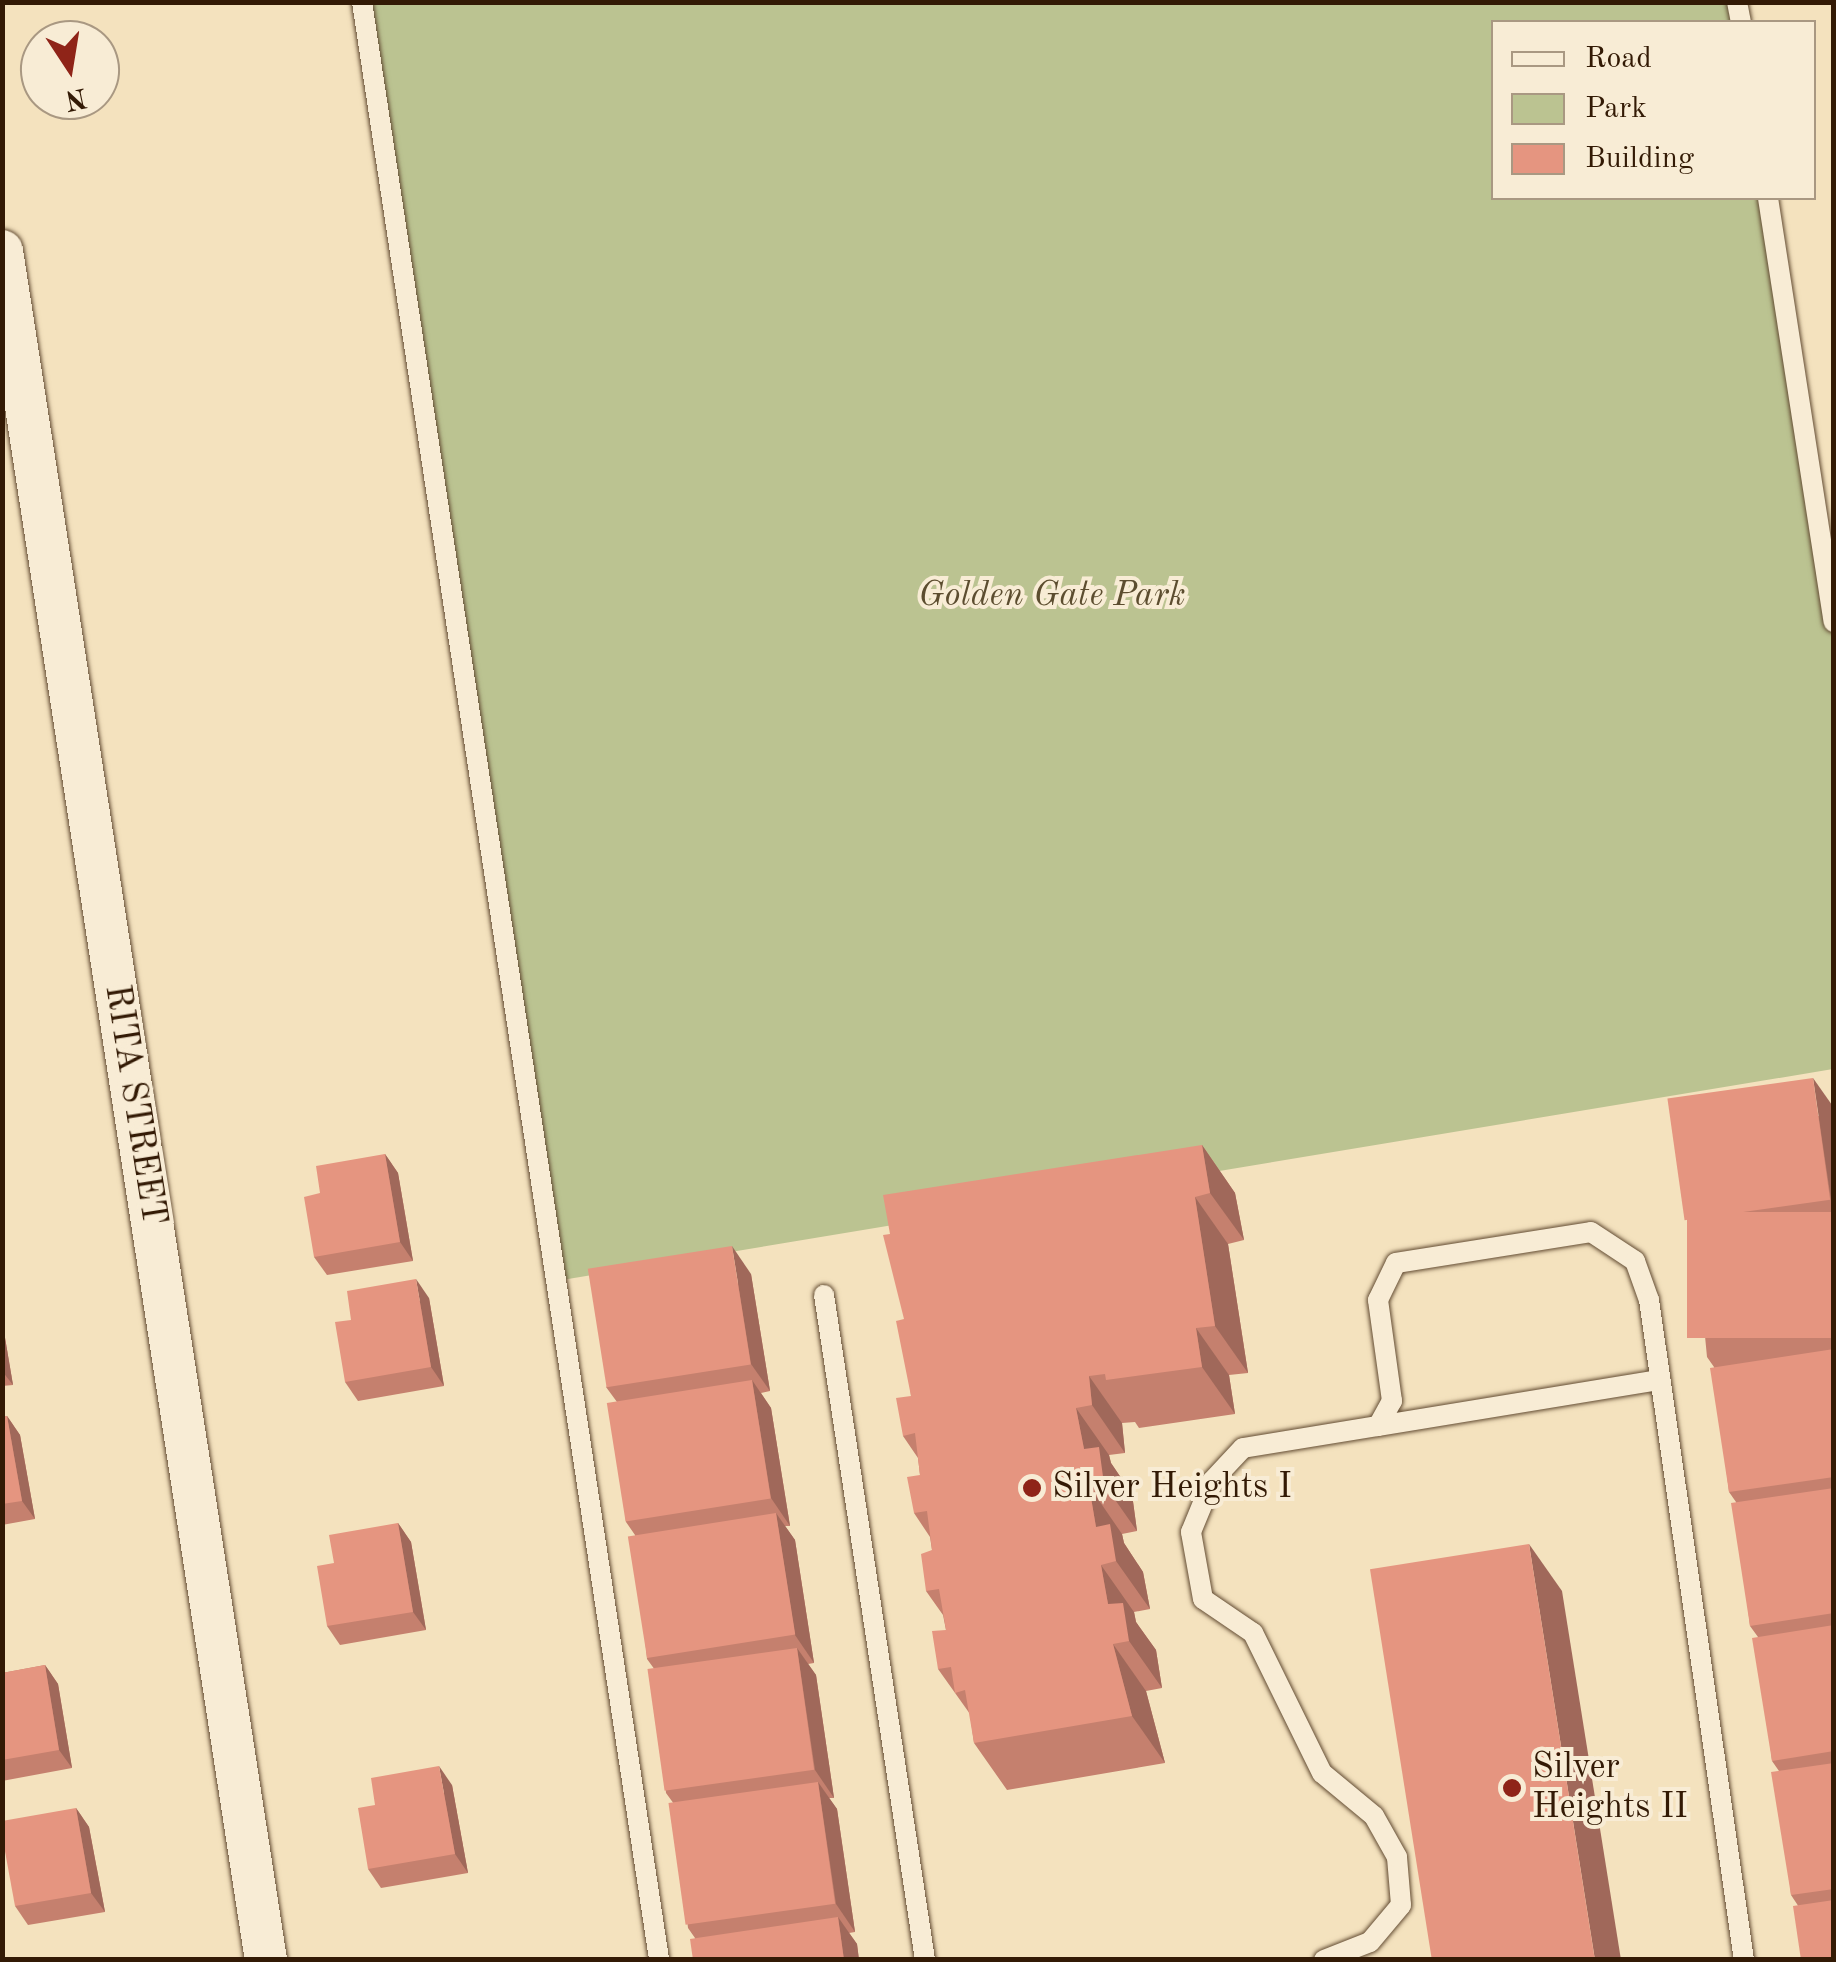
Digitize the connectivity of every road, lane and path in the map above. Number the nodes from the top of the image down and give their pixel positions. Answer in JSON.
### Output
{"nodes":[{"id":1,"x":362,"y":2,"type":"edge"},
{"id":2,"x":1768,"y":200,"type":"edge"},
{"id":3,"x":2,"y":251,"type":"edge"},
{"id":4,"x":1834,"y":622,"type":"edge"},
{"id":5,"x":824,"y":1295,"type":"dead end"},
{"id":6,"x":1660,"y":1380,"type":"junction"},
{"id":7,"x":1378,"y":1426,"type":"junction"},
{"id":8,"x":266,"y":1960,"type":"edge"},
{"id":9,"x":660,"y":1960,"type":"edge"},
{"id":10,"x":925,"y":1960,"type":"edge"},
{"id":11,"x":1324,"y":1960,"type":"edge"},
{"id":12,"x":1744,"y":1960,"type":"edge"}],
"edges":[{"from":1,"to":9,"type":"lane"},
{"from":2,"to":4,"type":"lane"},
{"from":3,"to":8,"type":"street","name":"RITA STREET"},
{"from":5,"to":10,"type":"lane"},
{"from":6,"to":7,"type":"lane"},
{"from":6,"to":7,"type":"lane"},
{"from":6,"to":12,"type":"lane"},
{"from":7,"to":11,"type":"lane"}]}
